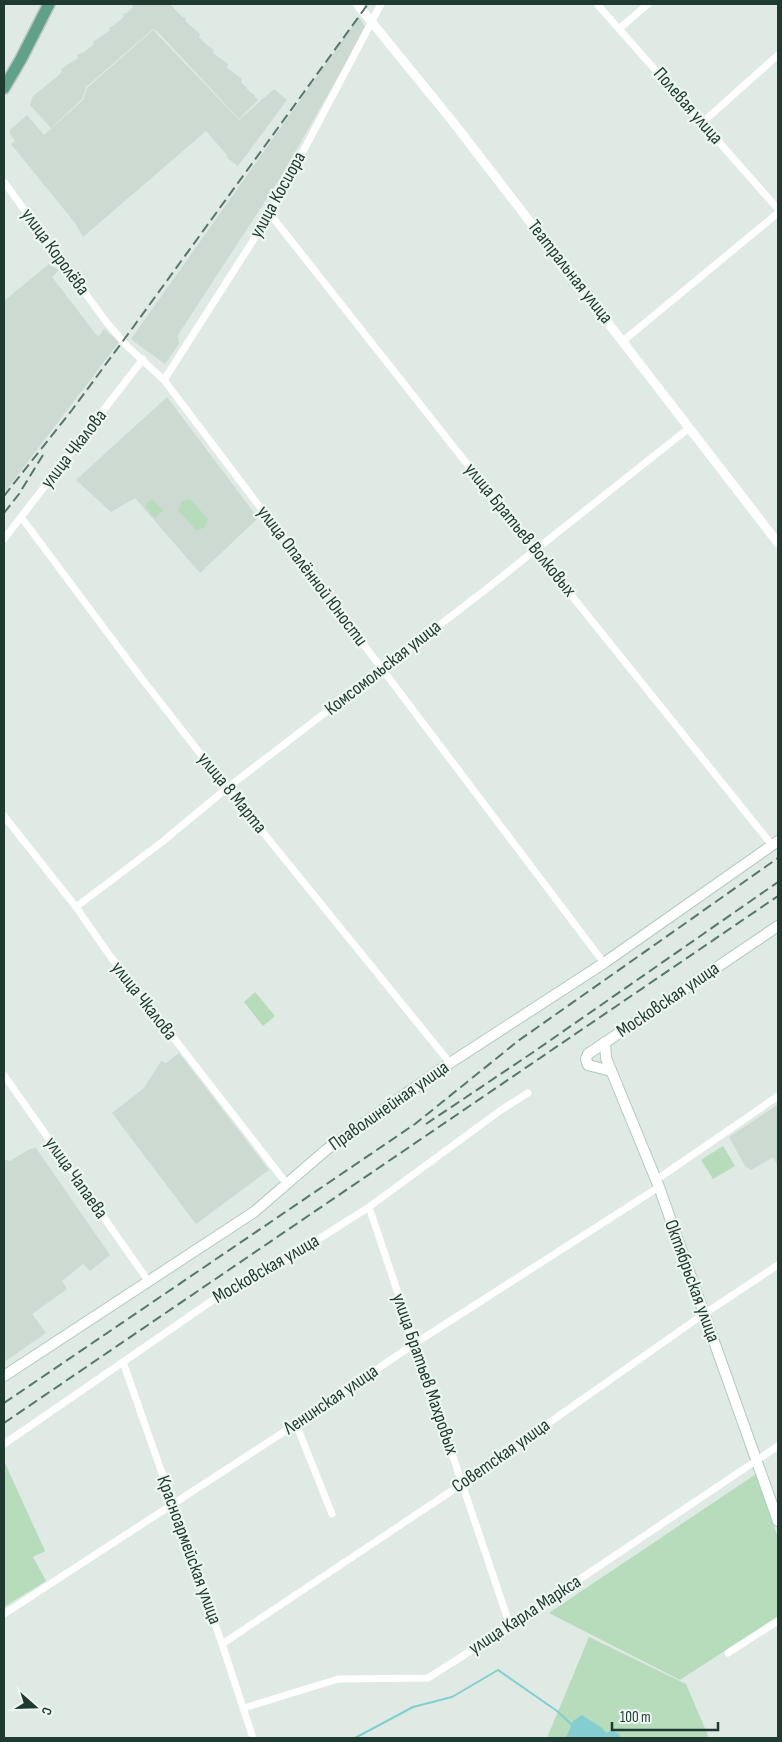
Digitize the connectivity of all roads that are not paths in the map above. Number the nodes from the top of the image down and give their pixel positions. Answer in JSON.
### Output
{"nodes":[{"id":1,"x":49,"y":4,"type":"edge"},
{"id":2,"x":357,"y":4,"type":"edge"},
{"id":3,"x":382,"y":4,"type":"edge"},
{"id":4,"x":597,"y":4,"type":"edge"},
{"id":5,"x":648,"y":4,"type":"edge"},
{"id":6,"x":372,"y":22,"type":"junction"},
{"id":7,"x":620,"y":28,"type":"junction"},
{"id":8,"x":778,"y":56,"type":"edge"},
{"id":9,"x":4,"y":88,"type":"edge"},
{"id":10,"x":703,"y":122,"type":"junction"},
{"id":11,"x":4,"y":182,"type":"edge"},
{"id":12,"x":778,"y":208,"type":"edge"},
{"id":13,"x":778,"y":213,"type":"edge"},
{"id":14,"x":270,"y":214,"type":"junction"},
{"id":15,"x":623,"y":341,"type":"junction"},
{"id":16,"x":143,"y":359,"type":"junction"},
{"id":17,"x":164,"y":380,"type":"junction"},
{"id":18,"x":689,"y":428,"type":"junction"},
{"id":19,"x":21,"y":517,"type":"junction"},
{"id":20,"x":4,"y":539,"type":"edge"},
{"id":21,"x":778,"y":543,"type":"edge"},
{"id":22,"x":536,"y":550,"type":"junction"},
{"id":23,"x":382,"y":669,"type":"junction"},
{"id":24,"x":227,"y":788,"type":"junction"},
{"id":25,"x":5,"y":821,"type":"edge"},
{"id":26,"x":775,"y":843,"type":"edge"},
{"id":27,"x":76,"y":907,"type":"junction"},
{"id":28,"x":778,"y":926,"type":"edge"},
{"id":29,"x":604,"y":963,"type":"junction"},
{"id":30,"x":605,"y":1042,"type":"junction"},
{"id":31,"x":450,"y":1063,"type":"junction"},
{"id":32,"x":611,"y":1071,"type":"junction"},
{"id":33,"x":4,"y":1075,"type":"edge"},
{"id":34,"x":528,"y":1093,"type":"dead end"},
{"id":35,"x":778,"y":1096,"type":"edge"},
{"id":36,"x":657,"y":1183,"type":"junction"},
{"id":37,"x":286,"y":1184,"type":"junction"},
{"id":38,"x":369,"y":1207,"type":"junction"},
{"id":39,"x":778,"y":1265,"type":"edge"},
{"id":40,"x":149,"y":1282,"type":"junction"},
{"id":41,"x":704,"y":1314,"type":"junction"},
{"id":42,"x":414,"y":1344,"type":"junction"},
{"id":43,"x":123,"y":1362,"type":"junction"},
{"id":44,"x":4,"y":1376,"type":"edge"},
{"id":45,"x":296,"y":1424,"type":"junction"},
{"id":46,"x":4,"y":1444,"type":"edge"},
{"id":47,"x":778,"y":1446,"type":"edge"},
{"id":48,"x":756,"y":1461,"type":"junction"},
{"id":49,"x":462,"y":1484,"type":"junction"},
{"id":50,"x":172,"y":1504,"type":"junction"},
{"id":51,"x":332,"y":1514,"type":"dead end"},
{"id":52,"x":778,"y":1521,"type":"edge"},
{"id":53,"x":4,"y":1614,"type":"edge"},
{"id":54,"x":778,"y":1621,"type":"edge"},
{"id":55,"x":510,"y":1626,"type":"junction"},
{"id":56,"x":222,"y":1644,"type":"junction"},
{"id":57,"x":728,"y":1653,"type":"dead end"},
{"id":58,"x":244,"y":1708,"type":"junction"},
{"id":59,"x":254,"y":1738,"type":"edge"}],
"edges":[{"from":1,"to":9,"type":"main road"},
{"from":2,"to":6,"type":"street","name":"Театральная улица"},
{"from":3,"to":6,"type":"street","name":"улица Косиора"},
{"from":4,"to":7,"type":"street","name":"Полевая улица"},
{"from":5,"to":7,"type":"street"},
{"from":6,"to":14,"type":"street","name":"улица Косиора"},
{"from":6,"to":15,"type":"street","name":"Театральная улица"},
{"from":7,"to":10,"type":"street","name":"Полевая улица"},
{"from":8,"to":10,"type":"street"},
{"from":10,"to":12,"type":"street","name":"Полевая улица"},
{"from":11,"to":16,"type":"street","name":"улица Королёва"},
{"from":13,"to":15,"type":"street"},
{"from":14,"to":17,"type":"street","name":"улица Косиора"},
{"from":14,"to":22,"type":"street","name":"улица Братьев Волковых"},
{"from":15,"to":18,"type":"street","name":"Театральная улица"},
{"from":16,"to":17,"type":"street","name":"улица Опалённой Юности"},
{"from":16,"to":19,"type":"street","name":"улица Чкалова"},
{"from":17,"to":23,"type":"street","name":"улица Опалённой Юности"},
{"from":18,"to":21,"type":"street","name":"Театральная улица"},
{"from":18,"to":22,"type":"street","name":"Комсомольская улица"},
{"from":19,"to":20,"type":"street","name":"улица Чкалова"},
{"from":19,"to":24,"type":"street","name":"улица 8 Марта"},
{"from":22,"to":23,"type":"street","name":"Комсомольская улица"},
{"from":22,"to":26,"type":"street","name":"улица Братьев Волковых"},
{"from":23,"to":24,"type":"street","name":"Комсомольская улица"},
{"from":23,"to":29,"type":"street","name":"улица Опалённой Юности"},
{"from":24,"to":27,"type":"street","name":"Комсомольская улица"},
{"from":24,"to":31,"type":"street","name":"улица 8 Марта"},
{"from":25,"to":27,"type":"street","name":"улица Чкалова"},
{"from":26,"to":29,"type":"main road","name":"Праволинейная улица"},
{"from":27,"to":37,"type":"street","name":"улица Чкалова"},
{"from":28,"to":30,"type":"main road","name":"Московская улица"},
{"from":29,"to":31,"type":"main road","name":"Праволинейная улица"},
{"from":30,"to":32,"type":"main road","name":"Октябрьская улица"},
{"from":30,"to":32,"type":"main road","name":"Московская улица"},
{"from":31,"to":37,"type":"main road","name":"Праволинейная улица"},
{"from":32,"to":36,"type":"main road","name":"Октябрьская улица"},
{"from":33,"to":40,"type":"street","name":"улица Чапаева"},
{"from":34,"to":38,"type":"street","name":"Московская улица"},
{"from":35,"to":36,"type":"street","name":"Ленинская улица"},
{"from":36,"to":41,"type":"main road","name":"Октябрьская улица"},
{"from":36,"to":42,"type":"street","name":"Ленинская улица"},
{"from":37,"to":40,"type":"main road","name":"Праволинейная улица"},
{"from":38,"to":42,"type":"street","name":"улица Братьев Махровых"},
{"from":38,"to":43,"type":"street","name":"Московская улица"},
{"from":39,"to":41,"type":"street","name":"Советская улица"},
{"from":40,"to":44,"type":"main road","name":"Праволинейная улица"},
{"from":41,"to":48,"type":"main road","name":"Октябрьская улица"},
{"from":41,"to":49,"type":"street","name":"Советская улица"},
{"from":42,"to":45,"type":"street","name":"Ленинская улица"},
{"from":42,"to":49,"type":"street","name":"улица Братьев Махровых"},
{"from":43,"to":46,"type":"street","name":"Московская улица"},
{"from":43,"to":50,"type":"street","name":"Красноармейская улица"},
{"from":45,"to":50,"type":"street","name":"Ленинская улица"},
{"from":45,"to":51,"type":"street"},
{"from":47,"to":48,"type":"street","name":"улица Карла Маркса"},
{"from":48,"to":52,"type":"main road","name":"Октябрьская улица"},
{"from":48,"to":55,"type":"street","name":"улица Карла Маркса"},
{"from":49,"to":55,"type":"street","name":"улица Братьев Махровых"},
{"from":49,"to":56,"type":"street","name":"Советская улица"},
{"from":50,"to":53,"type":"street","name":"Ленинская улица"},
{"from":50,"to":56,"type":"street","name":"Красноармейская улица"},
{"from":54,"to":57,"type":"street"},
{"from":55,"to":58,"type":"street","name":"улица Карла Маркса"},
{"from":56,"to":58,"type":"street","name":"Красноармейская улица"},
{"from":58,"to":59,"type":"street","name":"Красноармейская улица"}]}
